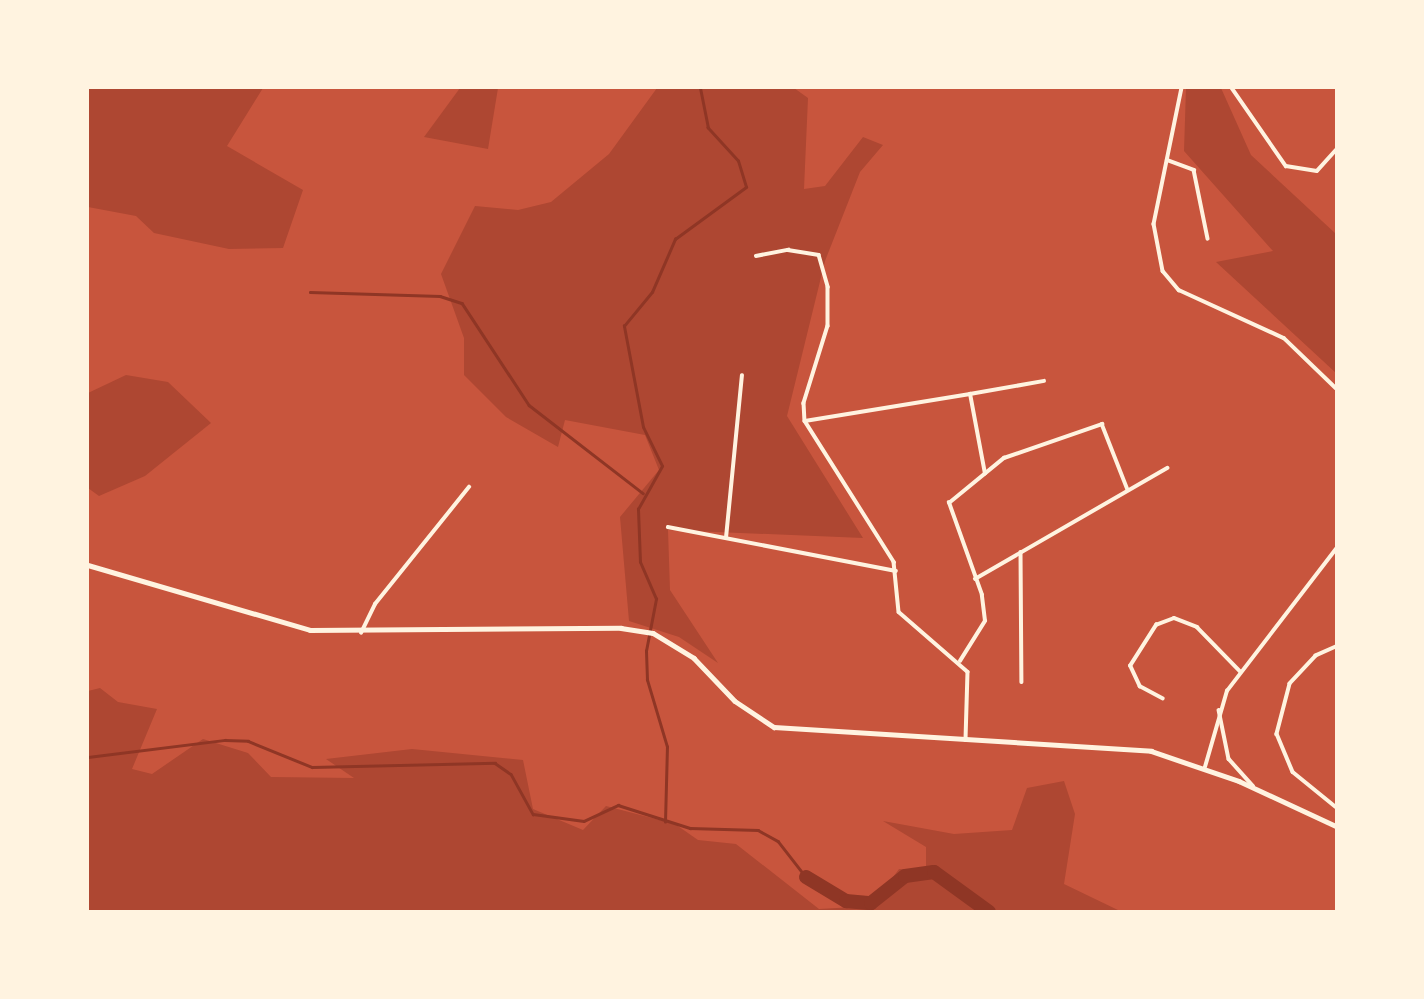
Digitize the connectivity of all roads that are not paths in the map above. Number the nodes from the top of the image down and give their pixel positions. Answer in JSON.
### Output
{"nodes":[{"id":1,"x":1182,"y":88,"type":"edge"},
{"id":2,"x":1232,"y":88,"type":"edge"},
{"id":3,"x":1336,"y":150,"type":"edge"},
{"id":4,"x":1167,"y":160,"type":"junction"},
{"id":5,"x":1208,"y":239,"type":"dead end"},
{"id":6,"x":756,"y":256,"type":"dead end"},
{"id":7,"x":742,"y":376,"type":"dead end"},
{"id":8,"x":1044,"y":381,"type":"dead end"},
{"id":9,"x":1336,"y":388,"type":"edge"},
{"id":10,"x":970,"y":394,"type":"junction"},
{"id":11,"x":805,"y":421,"type":"junction"},
{"id":12,"x":1167,"y":468,"type":"dead end"},
{"id":13,"x":985,"y":474,"type":"junction"},
{"id":14,"x":469,"y":488,"type":"dead end"},
{"id":15,"x":1128,"y":490,"type":"junction"},
{"id":16,"x":668,"y":527,"type":"dead end"},
{"id":17,"x":726,"y":538,"type":"junction"},
{"id":18,"x":1336,"y":549,"type":"edge"},
{"id":19,"x":1021,"y":552,"type":"junction"},
{"id":20,"x":88,"y":565,"type":"edge"},
{"id":21,"x":896,"y":571,"type":"junction"},
{"id":22,"x":975,"y":579,"type":"junction"},
{"id":23,"x":361,"y":633,"type":"junction"},
{"id":24,"x":1336,"y":647,"type":"edge"},
{"id":25,"x":960,"y":662,"type":"junction"},
{"id":26,"x":1240,"y":671,"type":"junction"},
{"id":27,"x":1022,"y":682,"type":"dead end"},
{"id":28,"x":1163,"y":699,"type":"dead end"},
{"id":29,"x":1219,"y":708,"type":"junction"},
{"id":30,"x":966,"y":740,"type":"junction"},
{"id":31,"x":1205,"y":767,"type":"junction"},
{"id":32,"x":1255,"y":787,"type":"junction"},
{"id":33,"x":1336,"y":807,"type":"edge"},
{"id":34,"x":1336,"y":825,"type":"edge"}],
"edges":[{"from":1,"to":4,"type":"street"},
{"from":2,"to":3,"type":"street"},
{"from":4,"to":5,"type":"street"},
{"from":4,"to":9,"type":"street"},
{"from":6,"to":11,"type":"street"},
{"from":7,"to":17,"type":"street"},
{"from":8,"to":10,"type":"street"},
{"from":10,"to":11,"type":"street"},
{"from":10,"to":13,"type":"street"},
{"from":11,"to":21,"type":"street"},
{"from":12,"to":15,"type":"street"},
{"from":13,"to":15,"type":"street"},
{"from":13,"to":22,"type":"street"},
{"from":14,"to":23,"type":"street"},
{"from":15,"to":19,"type":"street"},
{"from":16,"to":17,"type":"street"},
{"from":17,"to":21,"type":"street"},
{"from":18,"to":26,"type":"street"},
{"from":19,"to":22,"type":"street"},
{"from":19,"to":27,"type":"street"},
{"from":20,"to":23,"type":"street"},
{"from":21,"to":25,"type":"street"},
{"from":22,"to":25,"type":"street"},
{"from":23,"to":30,"type":"street"},
{"from":24,"to":33,"type":"street"},
{"from":25,"to":30,"type":"street"},
{"from":26,"to":28,"type":"street"},
{"from":26,"to":29,"type":"street"},
{"from":29,"to":31,"type":"street"},
{"from":29,"to":32,"type":"street"},
{"from":30,"to":31,"type":"street"},
{"from":31,"to":32,"type":"street"},
{"from":32,"to":34,"type":"street"}]}
